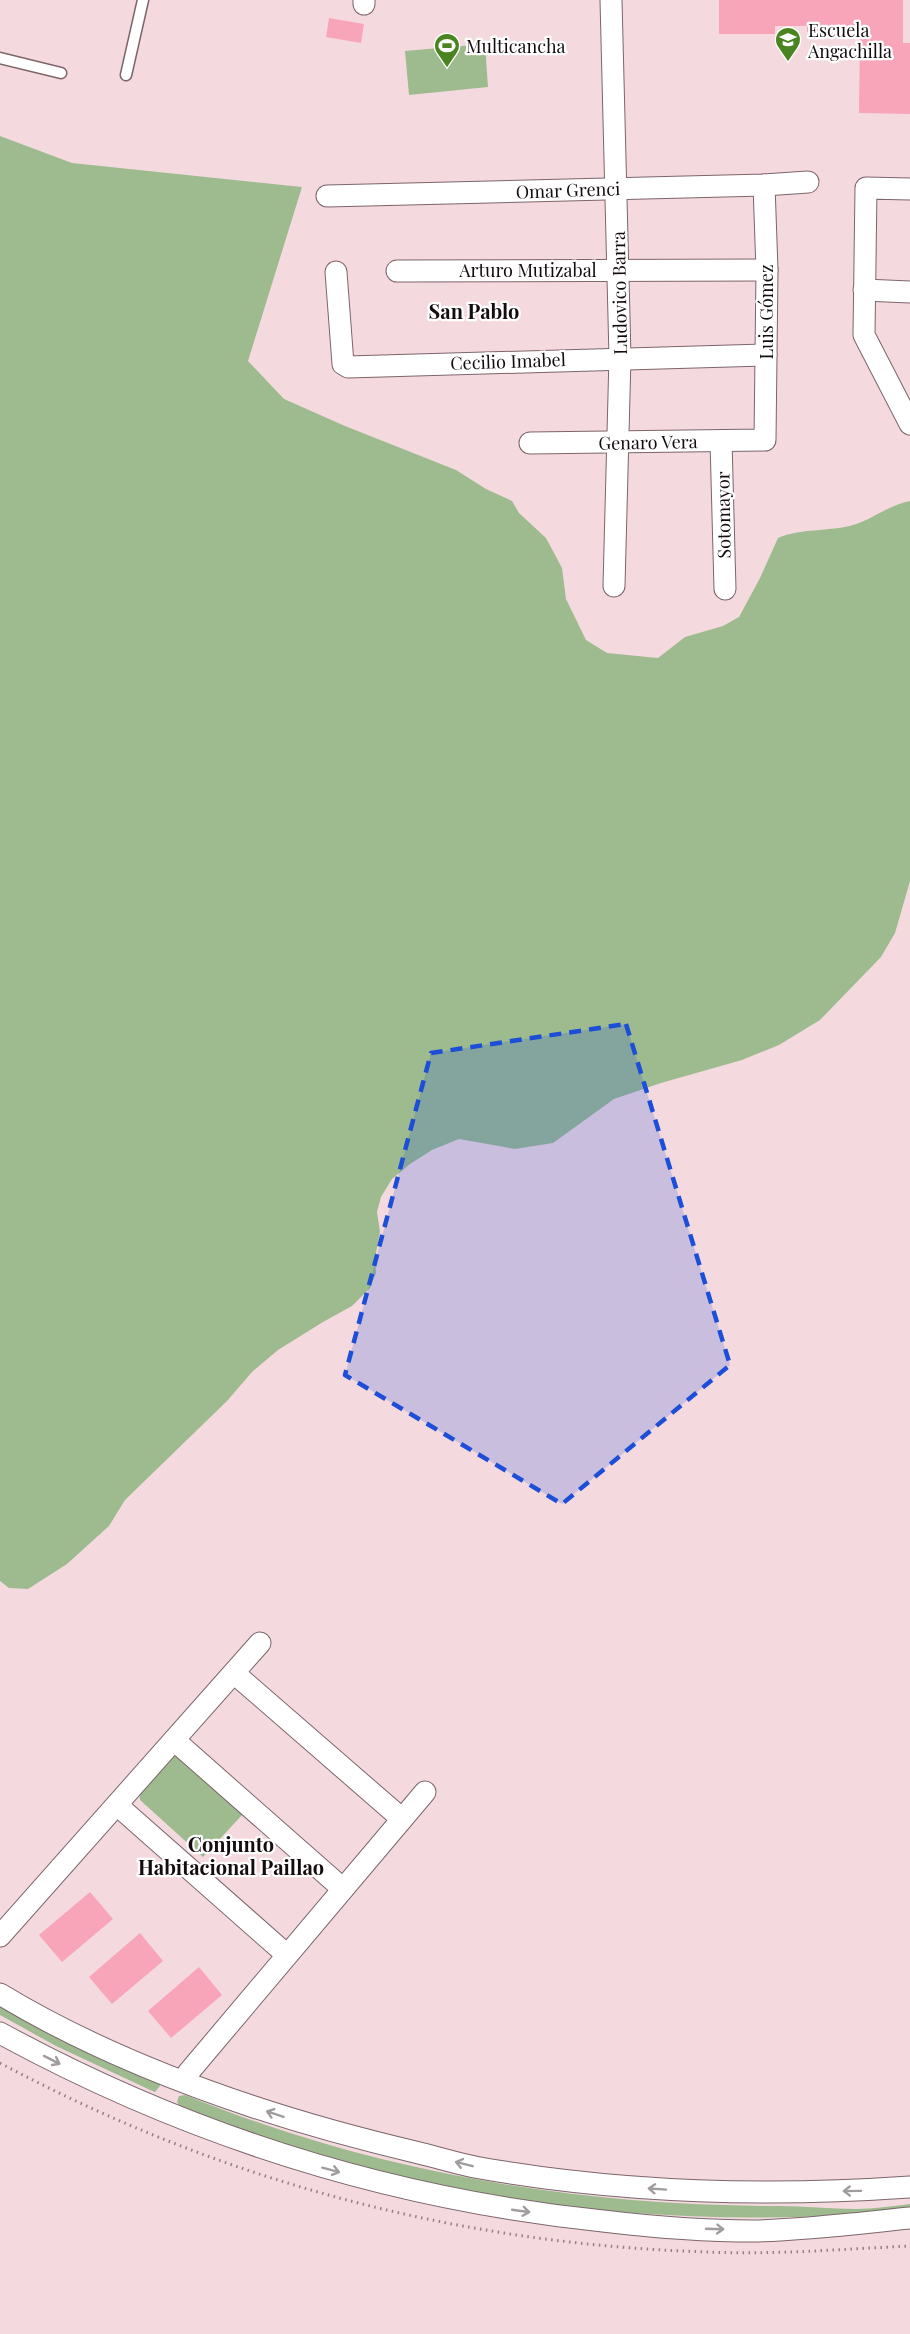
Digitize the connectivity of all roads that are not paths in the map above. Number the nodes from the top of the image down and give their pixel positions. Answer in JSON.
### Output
{"nodes":[{"id":1,"x":143,"y":0,"type":"edge"},
{"id":2,"x":611,"y":0,"type":"edge"},
{"id":3,"x":0,"y":58,"type":"edge"},
{"id":4,"x":61,"y":73,"type":"dead end"},
{"id":5,"x":126,"y":75,"type":"dead end"},
{"id":6,"x":808,"y":182,"type":"dead end"},
{"id":7,"x":764,"y":185,"type":"junction"},
{"id":8,"x":615,"y":188,"type":"junction"},
{"id":9,"x":910,"y":189,"type":"edge"},
{"id":10,"x":327,"y":196,"type":"dead end"},
{"id":11,"x":618,"y":270,"type":"junction"},
{"id":12,"x":767,"y":270,"type":"junction"},
{"id":13,"x":397,"y":271,"type":"dead end"},
{"id":14,"x":336,"y":272,"type":"dead end"},
{"id":15,"x":864,"y":290,"type":"junction"},
{"id":16,"x":910,"y":292,"type":"edge"},
{"id":17,"x":766,"y":354,"type":"junction"},
{"id":18,"x":620,"y":357,"type":"junction"},
{"id":19,"x":910,"y":424,"type":"edge"},
{"id":20,"x":765,"y":440,"type":"joint"},
{"id":21,"x":721,"y":441,"type":"junction"},
{"id":22,"x":530,"y":443,"type":"dead end"},
{"id":23,"x":619,"y":443,"type":"junction"},
{"id":24,"x":614,"y":586,"type":"dead end"},
{"id":25,"x":725,"y":589,"type":"dead end"},
{"id":26,"x":260,"y":1644,"type":"dead end"},
{"id":27,"x":234,"y":1673,"type":"junction"},
{"id":28,"x":174,"y":1740,"type":"junction"},
{"id":29,"x":425,"y":1792,"type":"dead end"},
{"id":30,"x":117,"y":1805,"type":"junction"},
{"id":31,"x":402,"y":1819,"type":"junction"},
{"id":32,"x":343,"y":1889,"type":"junction"},
{"id":33,"x":0,"y":1936,"type":"edge"},
{"id":34,"x":287,"y":1955,"type":"junction"},
{"id":35,"x":0,"y":1994,"type":"edge"},
{"id":36,"x":0,"y":2033,"type":"edge"},
{"id":37,"x":183,"y":2077,"type":"junction"},
{"id":38,"x":165,"y":2111,"type":"junction"},
{"id":39,"x":910,"y":2187,"type":"edge"},
{"id":40,"x":910,"y":2218,"type":"edge"}],
"edges":[{"from":1,"to":5,"type":"lane"},
{"from":2,"to":8,"type":"street","name":"Ludovico Barra"},
{"from":3,"to":4,"type":"lane"},
{"from":6,"to":7,"type":"street","name":"Omar Grenci"},
{"from":7,"to":8,"type":"street","name":"Omar Grenci"},
{"from":7,"to":12,"type":"street","name":"Luis Gómez"},
{"from":8,"to":10,"type":"street","name":"Omar Grenci"},
{"from":8,"to":11,"type":"street","name":"Ludovico Barra"},
{"from":9,"to":15,"type":"street"},
{"from":11,"to":12,"type":"street","name":"Arturo Mutizabal"},
{"from":11,"to":13,"type":"street","name":"Arturo Mutizabal"},
{"from":11,"to":18,"type":"street","name":"Ludovico Barra"},
{"from":12,"to":17,"type":"street","name":"Luis Gómez"},
{"from":14,"to":18,"type":"street","name":"Cecilio Imabel"},
{"from":15,"to":16,"type":"street"},
{"from":15,"to":19,"type":"street"},
{"from":17,"to":18,"type":"street","name":"Cecilio Imabel"},
{"from":17,"to":20,"type":"street","name":"Luis Gómez"},
{"from":18,"to":23,"type":"street","name":"Ludovico Barra"},
{"from":20,"to":21,"type":"street","name":"Genaro Vera"},
{"from":21,"to":23,"type":"street","name":"Genaro Vera"},
{"from":21,"to":25,"type":"street","name":"Sotomayor"},
{"from":22,"to":23,"type":"street","name":"Genaro Vera"},
{"from":23,"to":24,"type":"street","name":"Ludovico Barra"},
{"from":26,"to":27,"type":"street"},
{"from":27,"to":28,"type":"street"},
{"from":27,"to":31,"type":"street"},
{"from":28,"to":30,"type":"street"},
{"from":28,"to":32,"type":"street"},
{"from":29,"to":31,"type":"street"},
{"from":30,"to":33,"type":"street"},
{"from":30,"to":34,"type":"street"},
{"from":31,"to":32,"type":"street"},
{"from":32,"to":34,"type":"street"},
{"from":34,"to":37,"type":"street"},
{"from":35,"to":37,"type":"street"},
{"from":36,"to":38,"type":"street","one_way":true},
{"from":37,"to":38,"type":"street"},
{"from":39,"to":37,"type":"street","one_way":true},
{"from":38,"to":40,"type":"street","one_way":true}]}
